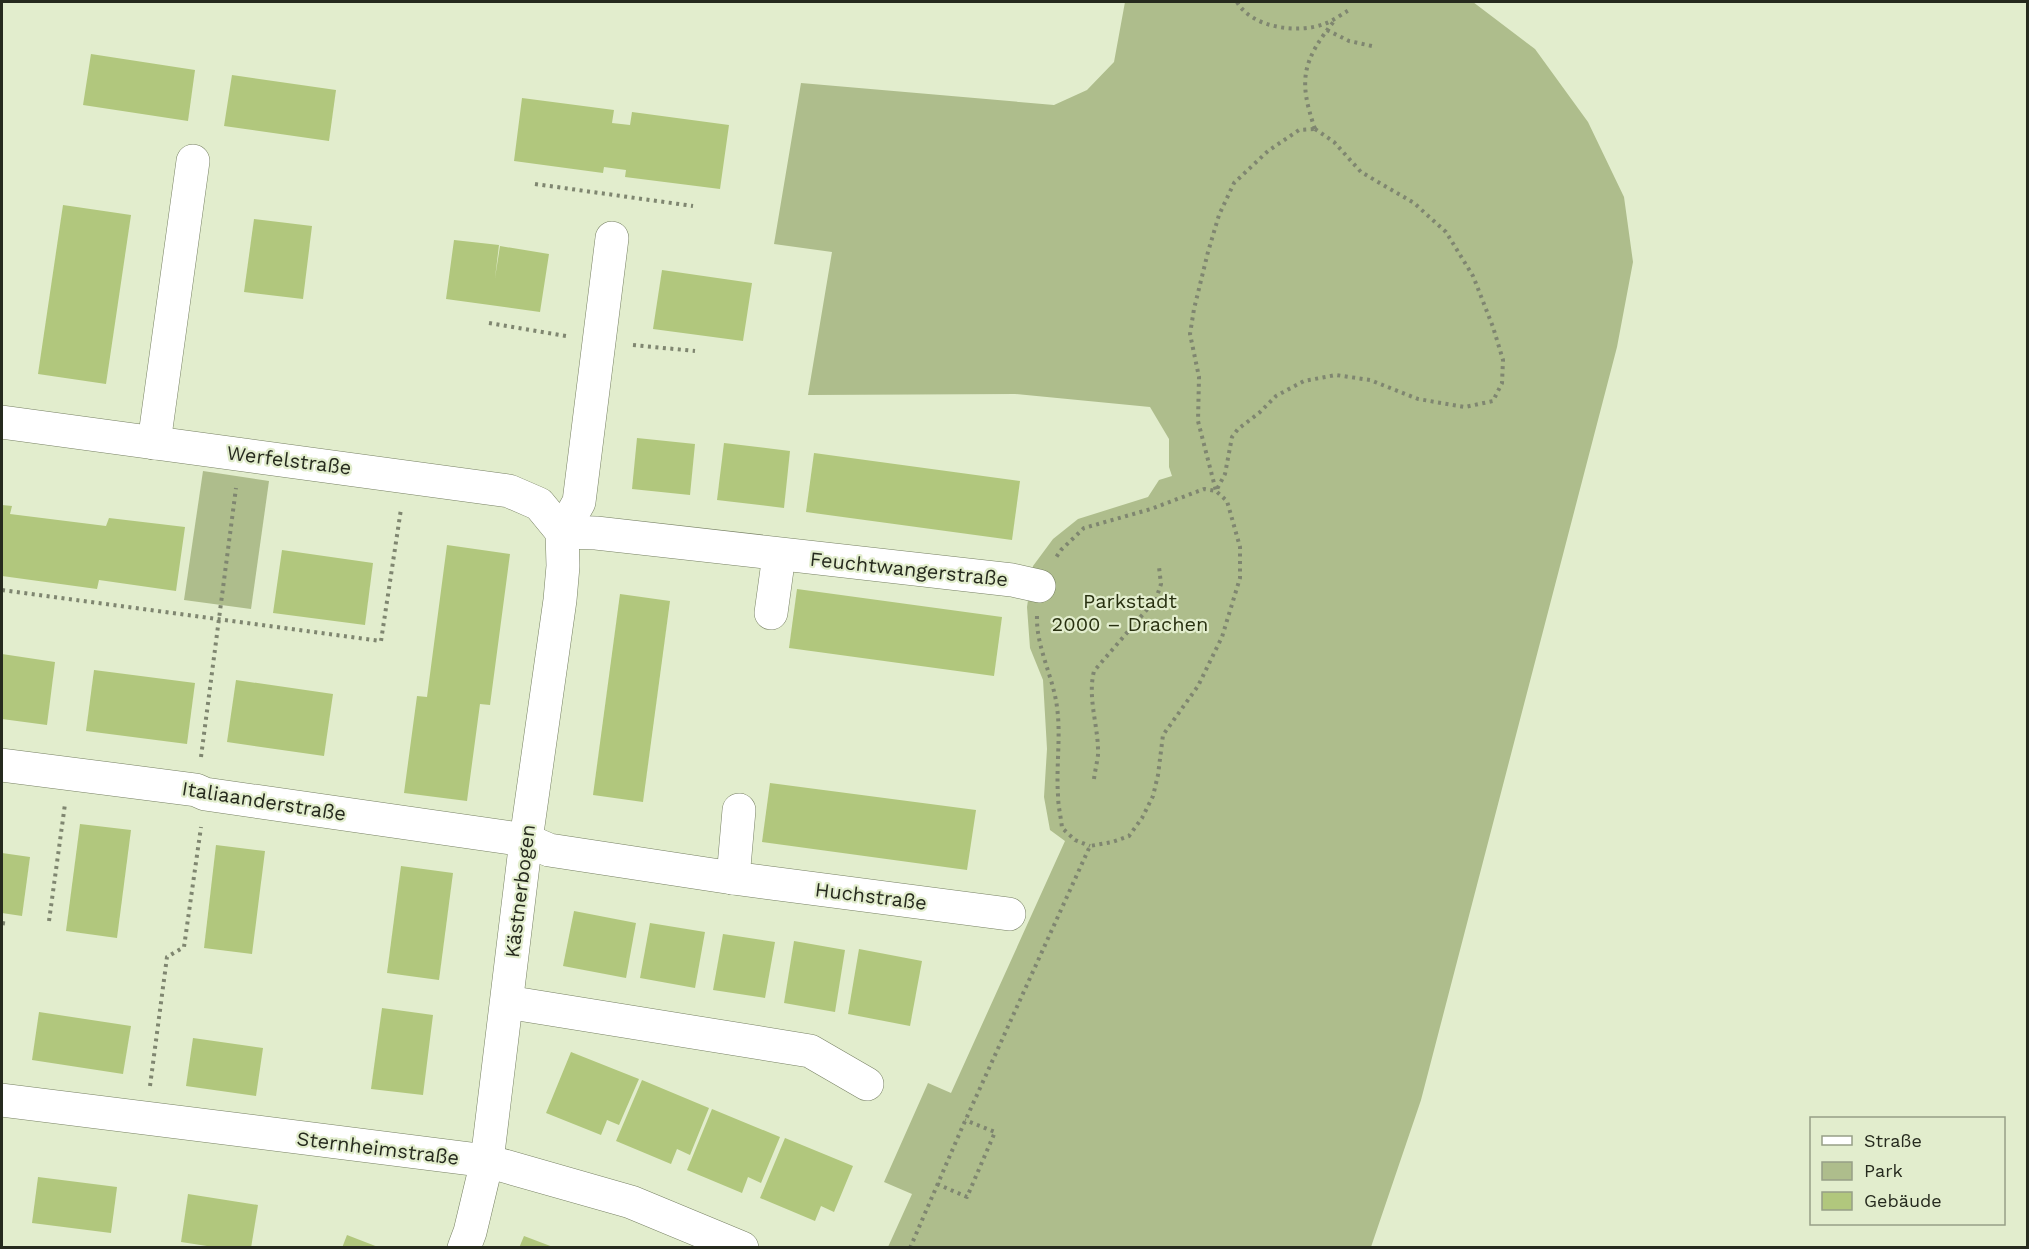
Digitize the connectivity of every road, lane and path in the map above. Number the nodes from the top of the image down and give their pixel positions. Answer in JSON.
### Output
{"nodes":[{"id":1,"x":1237,"y":2,"type":"edge"},
{"id":2,"x":1349,"y":10,"type":"dead end"},
{"id":3,"x":1338,"y":16,"type":"junction"},
{"id":4,"x":1327,"y":30,"type":"junction"},
{"id":5,"x":1372,"y":46,"type":"dead end"},
{"id":6,"x":1315,"y":129,"type":"junction"},
{"id":7,"x":193,"y":160,"type":"dead end"},
{"id":8,"x":535,"y":184,"type":"dead end"},
{"id":9,"x":693,"y":206,"type":"dead end"},
{"id":10,"x":612,"y":238,"type":"dead end"},
{"id":11,"x":489,"y":323,"type":"dead end"},
{"id":12,"x":599,"y":342,"type":"junction"},
{"id":13,"x":694,"y":351,"type":"dead end"},
{"id":14,"x":2,"y":422,"type":"edge"},
{"id":15,"x":154,"y":442,"type":"junction"},
{"id":16,"x":240,"y":454,"type":"junction"},
{"id":17,"x":406,"y":476,"type":"junction"},
{"id":18,"x":1216,"y":491,"type":"junction"},
{"id":19,"x":562,"y":532,"type":"junction"},
{"id":20,"x":779,"y":555,"type":"junction"},
{"id":21,"x":1159,"y":567,"type":"dead end"},
{"id":22,"x":1039,"y":586,"type":"junction"},
{"id":23,"x":2,"y":590,"type":"edge"},
{"id":24,"x":771,"y":614,"type":"dead end"},
{"id":25,"x":219,"y":620,"type":"junction"},
{"id":26,"x":2,"y":765,"type":"edge"},
{"id":27,"x":70,"y":774,"type":"junction"},
{"id":28,"x":1094,"y":779,"type":"dead end"},
{"id":29,"x":201,"y":792,"type":"junction"},
{"id":30,"x":739,"y":810,"type":"dead end"},
{"id":31,"x":526,"y":840,"type":"junction"},
{"id":32,"x":1090,"y":846,"type":"junction"},
{"id":33,"x":733,"y":878,"type":"junction"},
{"id":34,"x":1010,"y":914,"type":"dead end"},
{"id":35,"x":49,"y":921,"type":"dead end"},
{"id":36,"x":2,"y":923,"type":"edge"},
{"id":37,"x":9,"y":924,"type":"dead end"},
{"id":38,"x":507,"y":1002,"type":"junction"},
{"id":39,"x":867,"y":1084,"type":"dead end"},
{"id":40,"x":2,"y":1100,"type":"edge"},
{"id":41,"x":146,"y":1118,"type":"junction"},
{"id":42,"x":965,"y":1120,"type":"junction"},
{"id":43,"x":487,"y":1161,"type":"junction"},
{"id":44,"x":937,"y":1184,"type":"junction"},
{"id":45,"x":464,"y":1248,"type":"edge"},
{"id":46,"x":742,"y":1248,"type":"edge"},
{"id":47,"x":910,"y":1248,"type":"edge"}],
"edges":[{"from":1,"to":3,"type":"path"},
{"from":2,"to":3,"type":"path"},
{"from":3,"to":4,"type":"path"},
{"from":4,"to":5,"type":"path"},
{"from":4,"to":6,"type":"path"},
{"from":6,"to":18,"type":"path"},
{"from":6,"to":18,"type":"path"},
{"from":7,"to":15,"type":"street"},
{"from":8,"to":9,"type":"path"},
{"from":10,"to":12,"type":"street"},
{"from":11,"to":12,"type":"path"},
{"from":12,"to":13,"type":"path"},
{"from":12,"to":19,"type":"street"},
{"from":14,"to":15,"type":"street","name":"Werfelstraße"},
{"from":15,"to":16,"type":"street","name":"Werfelstraße"},
{"from":16,"to":17,"type":"street","name":"Werfelstraße"},
{"from":16,"to":25,"type":"path"},
{"from":17,"to":19,"type":"street","name":"Werfelstraße"},
{"from":17,"to":25,"type":"path"},
{"from":18,"to":22,"type":"path"},
{"from":18,"to":32,"type":"path"},
{"from":19,"to":20,"type":"street","name":"Feuchtwangerstraße"},
{"from":19,"to":31,"type":"street","name":"Kästnerbogen"},
{"from":20,"to":22,"type":"street","name":"Feuchtwangerstraße"},
{"from":20,"to":24,"type":"street"},
{"from":21,"to":28,"type":"path"},
{"from":22,"to":32,"type":"path"},
{"from":23,"to":25,"type":"path"},
{"from":25,"to":29,"type":"path"},
{"from":26,"to":27,"type":"street","name":"Italiaanderstraße"},
{"from":27,"to":29,"type":"street","name":"Italiaanderstraße"},
{"from":27,"to":35,"type":"path"},
{"from":29,"to":31,"type":"street","name":"Italiaanderstraße"},
{"from":29,"to":41,"type":"path"},
{"from":30,"to":33,"type":"street"},
{"from":31,"to":33,"type":"street","name":"Huchstraße"},
{"from":31,"to":38,"type":"street","name":"Kästnerbogen"},
{"from":32,"to":42,"type":"path"},
{"from":33,"to":34,"type":"street","name":"Huchstraße"},
{"from":36,"to":37,"type":"path"},
{"from":38,"to":39,"type":"street"},
{"from":38,"to":43,"type":"street","name":"Kästnerbogen"},
{"from":40,"to":41,"type":"street","name":"Sternheimstraße"},
{"from":41,"to":43,"type":"street","name":"Sternheimstraße"},
{"from":42,"to":44,"type":"path"},
{"from":42,"to":44,"type":"path"},
{"from":43,"to":45,"type":"street","name":"Kästnerbogen"},
{"from":43,"to":46,"type":"street","name":"Sternheimstraße"},
{"from":44,"to":47,"type":"path"}]}
